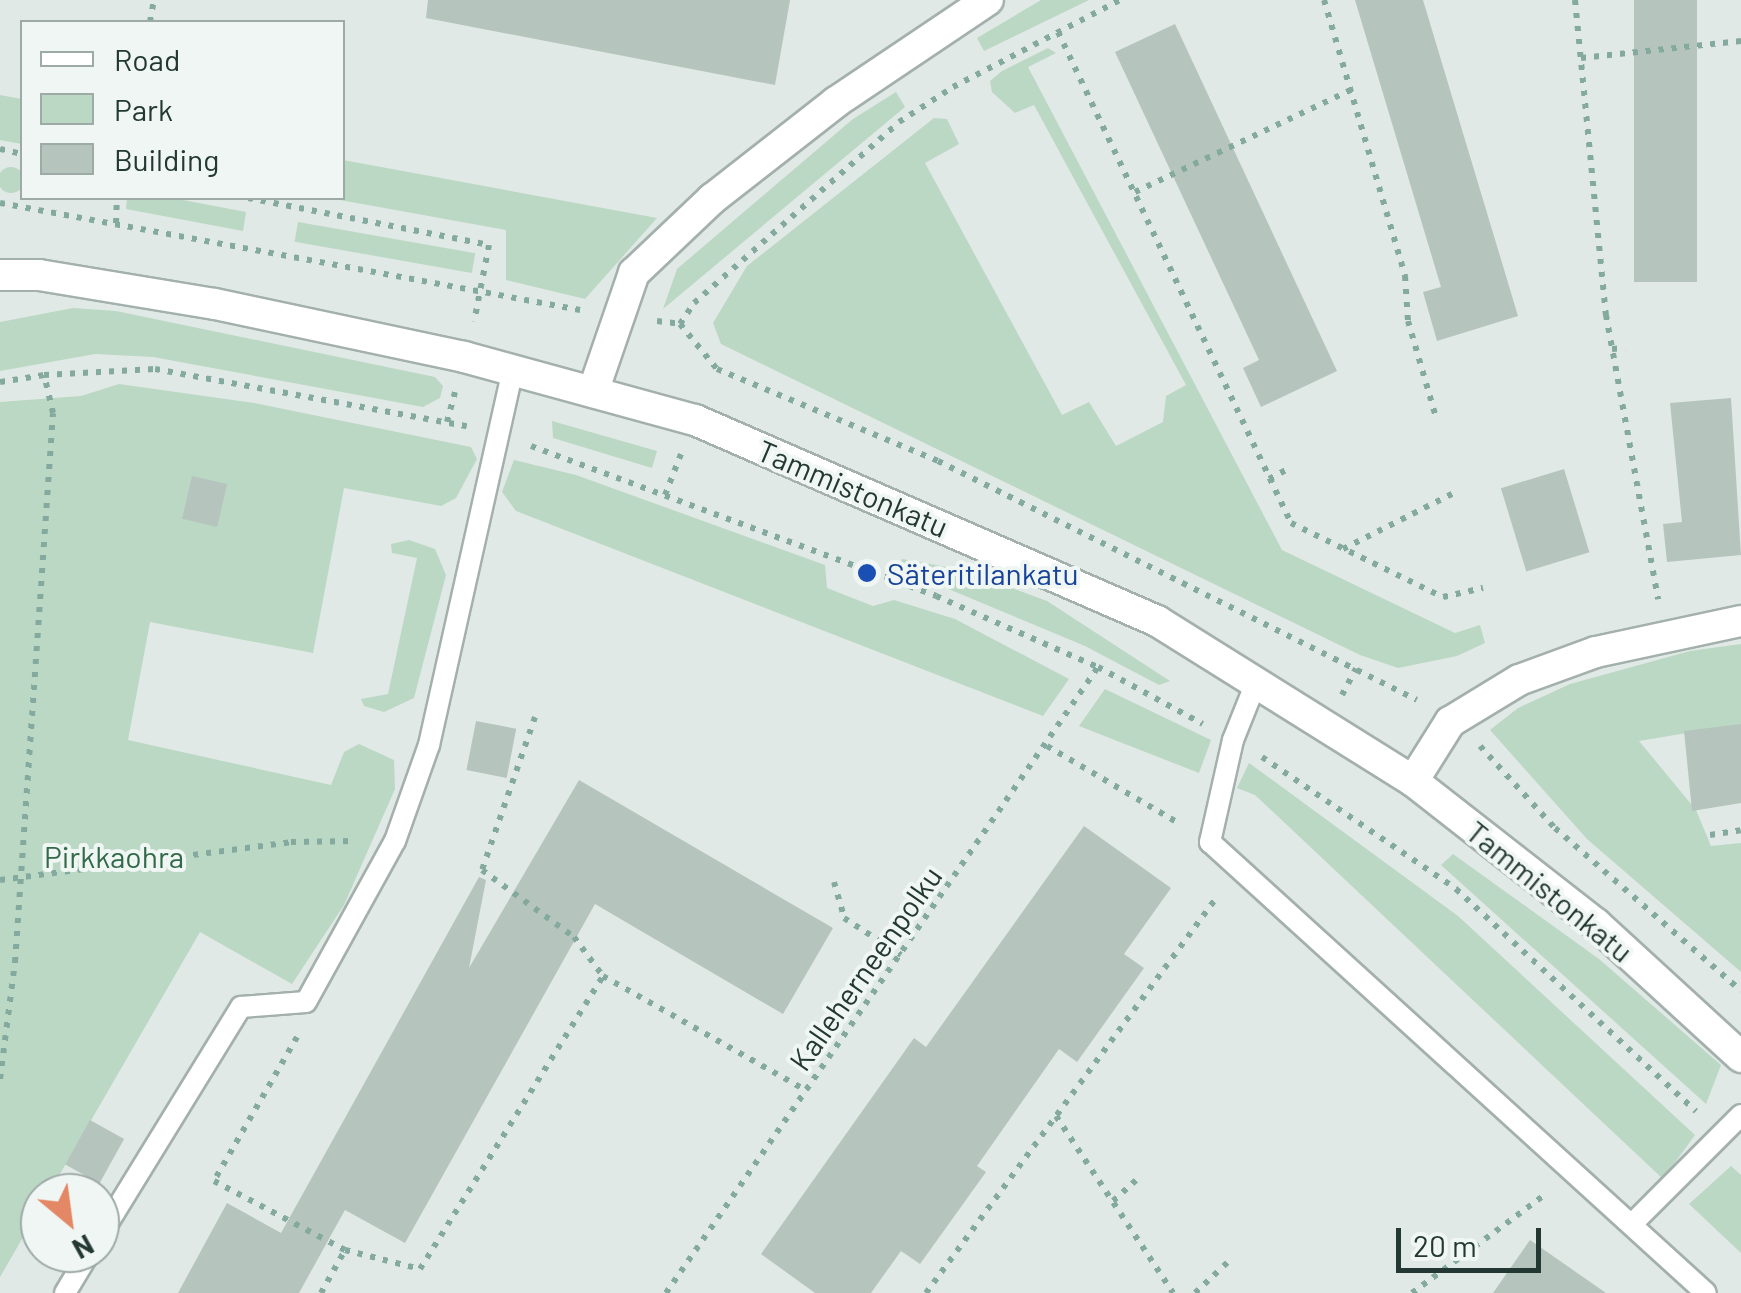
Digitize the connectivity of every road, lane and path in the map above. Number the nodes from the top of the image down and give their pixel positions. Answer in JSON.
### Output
{"nodes":[{"id":1,"x":988,"y":0,"type":"edge"},
{"id":2,"x":1120,"y":0,"type":"edge"},
{"id":3,"x":1324,"y":0,"type":"edge"},
{"id":4,"x":1576,"y":0,"type":"edge"},
{"id":5,"x":1058,"y":32,"type":"junction"},
{"id":6,"x":1741,"y":41,"type":"edge"},
{"id":7,"x":1581,"y":58,"type":"junction"},
{"id":8,"x":1350,"y":90,"type":"junction"},
{"id":9,"x":1135,"y":192,"type":"junction"},
{"id":10,"x":118,"y":200,"type":"edge"},
{"id":11,"x":258,"y":200,"type":"edge"},
{"id":12,"x":0,"y":203,"type":"edge"},
{"id":13,"x":116,"y":223,"type":"junction"},
{"id":14,"x":0,"y":275,"type":"edge"},
{"id":15,"x":482,"y":294,"type":"junction"},
{"id":16,"x":614,"y":316,"type":"junction"},
{"id":17,"x":1625,"y":348,"type":"dead end"},
{"id":18,"x":1612,"y":349,"type":"junction"},
{"id":19,"x":513,"y":370,"type":"junction"},
{"id":20,"x":44,"y":374,"type":"junction"},
{"id":21,"x":0,"y":382,"type":"edge"},
{"id":22,"x":594,"y":392,"type":"junction"},
{"id":23,"x":1435,"y":414,"type":"dead end"},
{"id":24,"x":497,"y":434,"type":"junction"},
{"id":25,"x":1290,"y":468,"type":"dead end"},
{"id":26,"x":1270,"y":479,"type":"junction"},
{"id":27,"x":1456,"y":492,"type":"dead end"},
{"id":28,"x":1342,"y":550,"type":"junction"},
{"id":29,"x":1483,"y":588,"type":"dead end"},
{"id":30,"x":1659,"y":600,"type":"dead end"},
{"id":31,"x":1741,"y":621,"type":"edge"},
{"id":32,"x":1098,"y":667,"type":"junction"},
{"id":33,"x":1257,"y":680,"type":"junction"},
{"id":34,"x":534,"y":718,"type":"dead end"},
{"id":35,"x":1233,"y":740,"type":"junction"},
{"id":36,"x":1048,"y":746,"type":"junction"},
{"id":37,"x":1413,"y":781,"type":"junction"},
{"id":38,"x":1741,"y":830,"type":"edge"},
{"id":39,"x":1710,"y":834,"type":"dead end"},
{"id":40,"x":395,"y":841,"type":"junction"},
{"id":41,"x":1210,"y":842,"type":"junction"},
{"id":42,"x":1240,"y":867,"type":"junction"},
{"id":43,"x":0,"y":880,"type":"edge"},
{"id":44,"x":19,"y":881,"type":"junction"},
{"id":45,"x":834,"y":882,"type":"dead end"},
{"id":46,"x":901,"y":956,"type":"junction"},
{"id":47,"x":603,"y":976,"type":"junction"},
{"id":48,"x":306,"y":1002,"type":"junction"},
{"id":49,"x":1741,"y":1057,"type":"edge"},
{"id":50,"x":0,"y":1078,"type":"edge"},
{"id":51,"x":807,"y":1091,"type":"junction"},
{"id":52,"x":1741,"y":1115,"type":"edge"},
{"id":53,"x":1056,"y":1116,"type":"junction"},
{"id":54,"x":1723,"y":1136,"type":"junction"},
{"id":55,"x":1576,"y":1172,"type":"junction"},
{"id":56,"x":1141,"y":1176,"type":"dead end"},
{"id":57,"x":1113,"y":1202,"type":"junction"},
{"id":58,"x":120,"y":1204,"type":"edge"},
{"id":59,"x":1632,"y":1224,"type":"junction"},
{"id":60,"x":345,"y":1250,"type":"junction"},
{"id":61,"x":1230,"y":1260,"type":"dead end"},
{"id":62,"x":321,"y":1293,"type":"edge"},
{"id":63,"x":666,"y":1293,"type":"edge"},
{"id":64,"x":926,"y":1293,"type":"edge"},
{"id":65,"x":1173,"y":1293,"type":"edge"},
{"id":66,"x":1195,"y":1293,"type":"edge"},
{"id":67,"x":1412,"y":1293,"type":"edge"},
{"id":68,"x":1706,"y":1293,"type":"edge"}],
"edges":[{"from":1,"to":16,"type":"street"},
{"from":2,"to":5,"type":"path"},
{"from":3,"to":8,"type":"path"},
{"from":4,"to":7,"type":"path"},
{"from":5,"to":9,"type":"path"},
{"from":5,"to":16,"type":"path"},
{"from":6,"to":7,"type":"path"},
{"from":7,"to":18,"type":"path"},
{"from":8,"to":9,"type":"path"},
{"from":8,"to":23,"type":"path"},
{"from":9,"to":26,"type":"path"},
{"from":10,"to":13,"type":"path"},
{"from":11,"to":15,"type":"path"},
{"from":12,"to":13,"type":"path"},
{"from":13,"to":15,"type":"path"},
{"from":14,"to":19,"type":"street","name":"Tammistonkatu"},
{"from":15,"to":16,"type":"path"},
{"from":16,"to":22,"type":"street"},
{"from":17,"to":18,"type":"path"},
{"from":18,"to":30,"type":"path"},
{"from":19,"to":22,"type":"street","name":"Tammistonkatu"},
{"from":19,"to":24,"type":"lane"},
{"from":20,"to":21,"type":"path"},
{"from":20,"to":24,"type":"path"},
{"from":20,"to":44,"type":"path"},
{"from":22,"to":33,"type":"street","name":"Tammistonkatu"},
{"from":24,"to":32,"type":"path"},
{"from":24,"to":40,"type":"lane"},
{"from":25,"to":26,"type":"path"},
{"from":26,"to":28,"type":"path"},
{"from":27,"to":28,"type":"path"},
{"from":28,"to":29,"type":"path"},
{"from":31,"to":37,"type":"street"},
{"from":32,"to":35,"type":"path"},
{"from":32,"to":36,"type":"path","name":"Kalleherneenpolku"},
{"from":33,"to":35,"type":"lane"},
{"from":33,"to":37,"type":"street","name":"Tammistonkatu"},
{"from":34,"to":47,"type":"path"},
{"from":35,"to":41,"type":"lane"},
{"from":35,"to":54,"type":"path"},
{"from":36,"to":41,"type":"path"},
{"from":36,"to":46,"type":"path","name":"Kalleherneenpolku"},
{"from":37,"to":49,"type":"street","name":"Tammistonkatu"},
{"from":38,"to":39,"type":"path"},
{"from":40,"to":44,"type":"path"},
{"from":40,"to":48,"type":"lane"},
{"from":41,"to":42,"type":"lane"},
{"from":42,"to":53,"type":"path"},
{"from":42,"to":55,"type":"lane"},
{"from":43,"to":44,"type":"path"},
{"from":44,"to":50,"type":"path"},
{"from":45,"to":46,"type":"path"},
{"from":46,"to":51,"type":"path","name":"Kalleherneenpolku"},
{"from":47,"to":51,"type":"path"},
{"from":47,"to":60,"type":"path"},
{"from":48,"to":58,"type":"lane"},
{"from":48,"to":60,"type":"path"},
{"from":51,"to":63,"type":"path","name":"Kalleherneenpolku"},
{"from":52,"to":54,"type":"lane"},
{"from":53,"to":57,"type":"path"},
{"from":53,"to":64,"type":"path"},
{"from":54,"to":59,"type":"lane"},
{"from":55,"to":59,"type":"lane"},
{"from":55,"to":67,"type":"path"},
{"from":56,"to":57,"type":"path"},
{"from":57,"to":65,"type":"path"},
{"from":59,"to":68,"type":"lane"},
{"from":60,"to":62,"type":"path"},
{"from":61,"to":66,"type":"path"}]}
